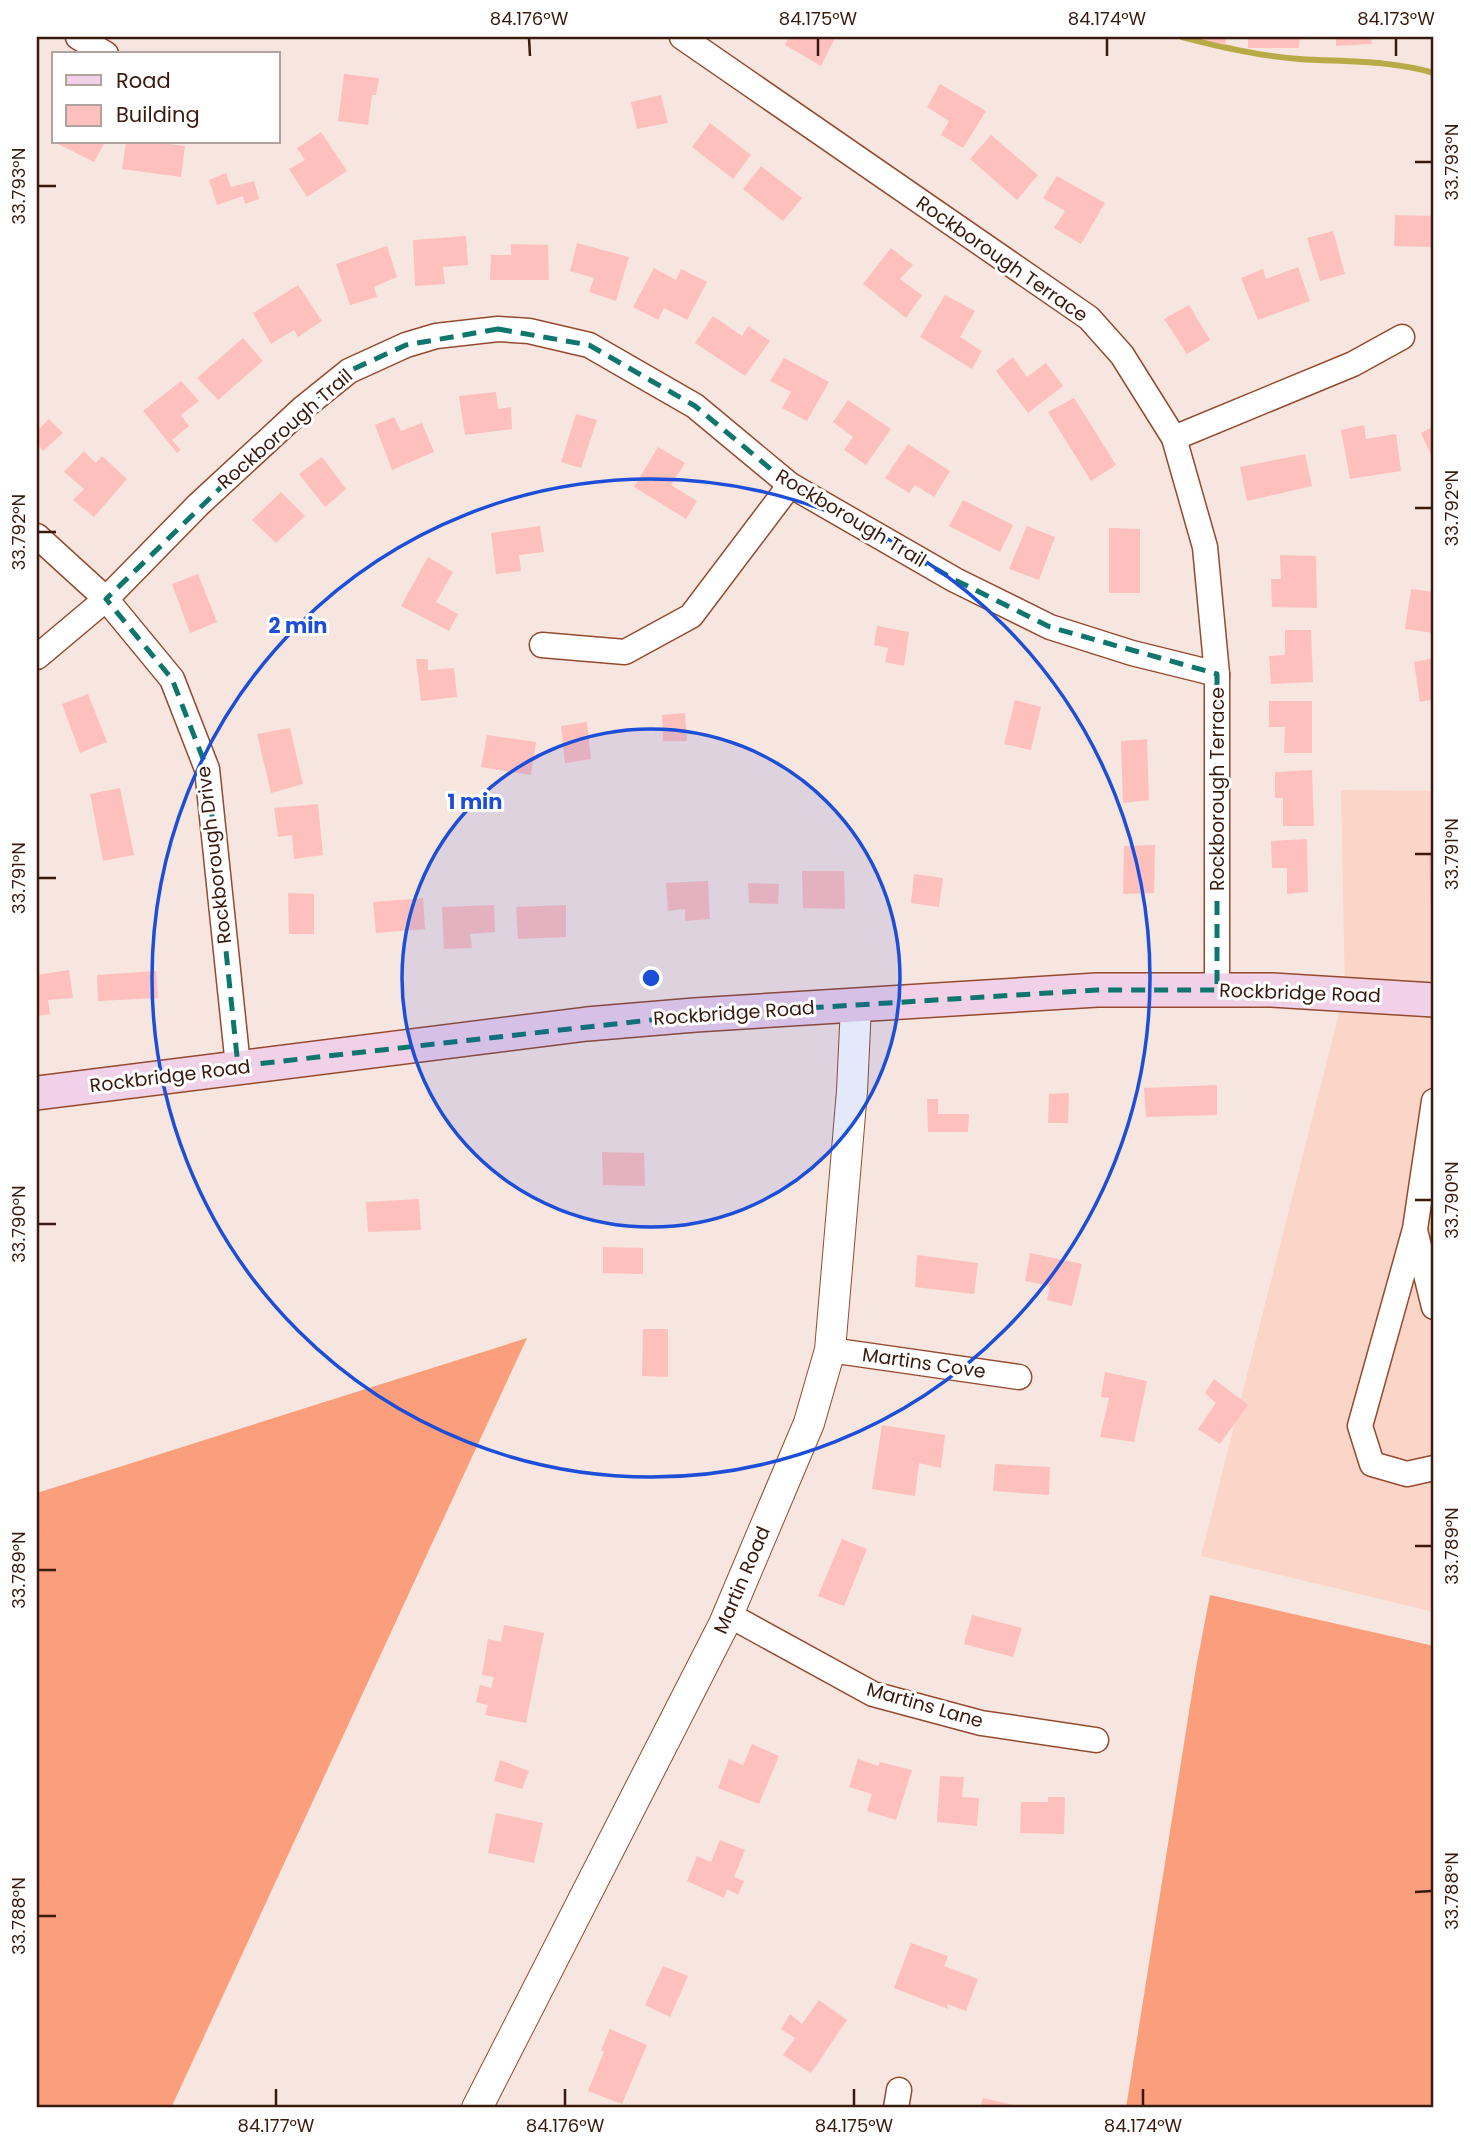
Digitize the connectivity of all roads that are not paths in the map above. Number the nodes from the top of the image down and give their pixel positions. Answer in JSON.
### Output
{"nodes":[{"id":1,"x":78,"y":37,"type":"edge"},
{"id":2,"x":682,"y":37,"type":"edge"},
{"id":3,"x":103,"y":52,"type":"edge"},
{"id":4,"x":1402,"y":337,"type":"dead end"},
{"id":5,"x":1174,"y":438,"type":"junction"},
{"id":6,"x":790,"y":485,"type":"junction"},
{"id":7,"x":37,"y":536,"type":"edge"},
{"id":8,"x":106,"y":599,"type":"junction"},
{"id":9,"x":542,"y":645,"type":"dead end"},
{"id":10,"x":37,"y":657,"type":"edge"},
{"id":11,"x":1217,"y":674,"type":"junction"},
{"id":12,"x":1217,"y":990,"type":"junction"},
{"id":13,"x":1434,"y":1000,"type":"edge"},
{"id":14,"x":856,"y":1006,"type":"junction"},
{"id":15,"x":238,"y":1066,"type":"junction"},
{"id":16,"x":37,"y":1093,"type":"edge"},
{"id":17,"x":1434,"y":1101,"type":"edge"},
{"id":18,"x":1415,"y":1228,"type":"junction"},
{"id":19,"x":1434,"y":1307,"type":"edge"},
{"id":20,"x":830,"y":1350,"type":"junction"},
{"id":21,"x":1018,"y":1377,"type":"dead end"},
{"id":22,"x":1434,"y":1468,"type":"edge"},
{"id":23,"x":729,"y":1615,"type":"junction"},
{"id":24,"x":1096,"y":1740,"type":"dead end"},
{"id":25,"x":477,"y":2108,"type":"edge"}],
"edges":[{"from":1,"to":3,"type":"street"},
{"from":2,"to":5,"type":"street","name":"Rockborough Terrace"},
{"from":4,"to":5,"type":"street"},
{"from":5,"to":11,"type":"street","name":"Rockborough Terrace"},
{"from":6,"to":8,"type":"street","name":"Rockborough Trail"},
{"from":6,"to":9,"type":"street"},
{"from":6,"to":11,"type":"street","name":"Rockborough Trail"},
{"from":7,"to":8,"type":"street","name":"Rockborough Drive"},
{"from":8,"to":10,"type":"street","name":"Rockborough Trail"},
{"from":8,"to":15,"type":"street","name":"Rockborough Drive"},
{"from":11,"to":12,"type":"street","name":"Rockborough Terrace"},
{"from":12,"to":13,"type":"main road","name":"Rockbridge Road"},
{"from":12,"to":14,"type":"main road","name":"Rockbridge Road"},
{"from":14,"to":15,"type":"main road","name":"Rockbridge Road"},
{"from":14,"to":20,"type":"street","name":"Martin Road"},
{"from":15,"to":16,"type":"main road","name":"Rockbridge Road"},
{"from":17,"to":18,"type":"street"},
{"from":18,"to":19,"type":"street"},
{"from":18,"to":22,"type":"street"},
{"from":20,"to":21,"type":"street","name":"Martins Cove"},
{"from":20,"to":23,"type":"street","name":"Martin Road"},
{"from":23,"to":24,"type":"street","name":"Martins Lane"},
{"from":23,"to":25,"type":"street","name":"Martin Road"}]}
